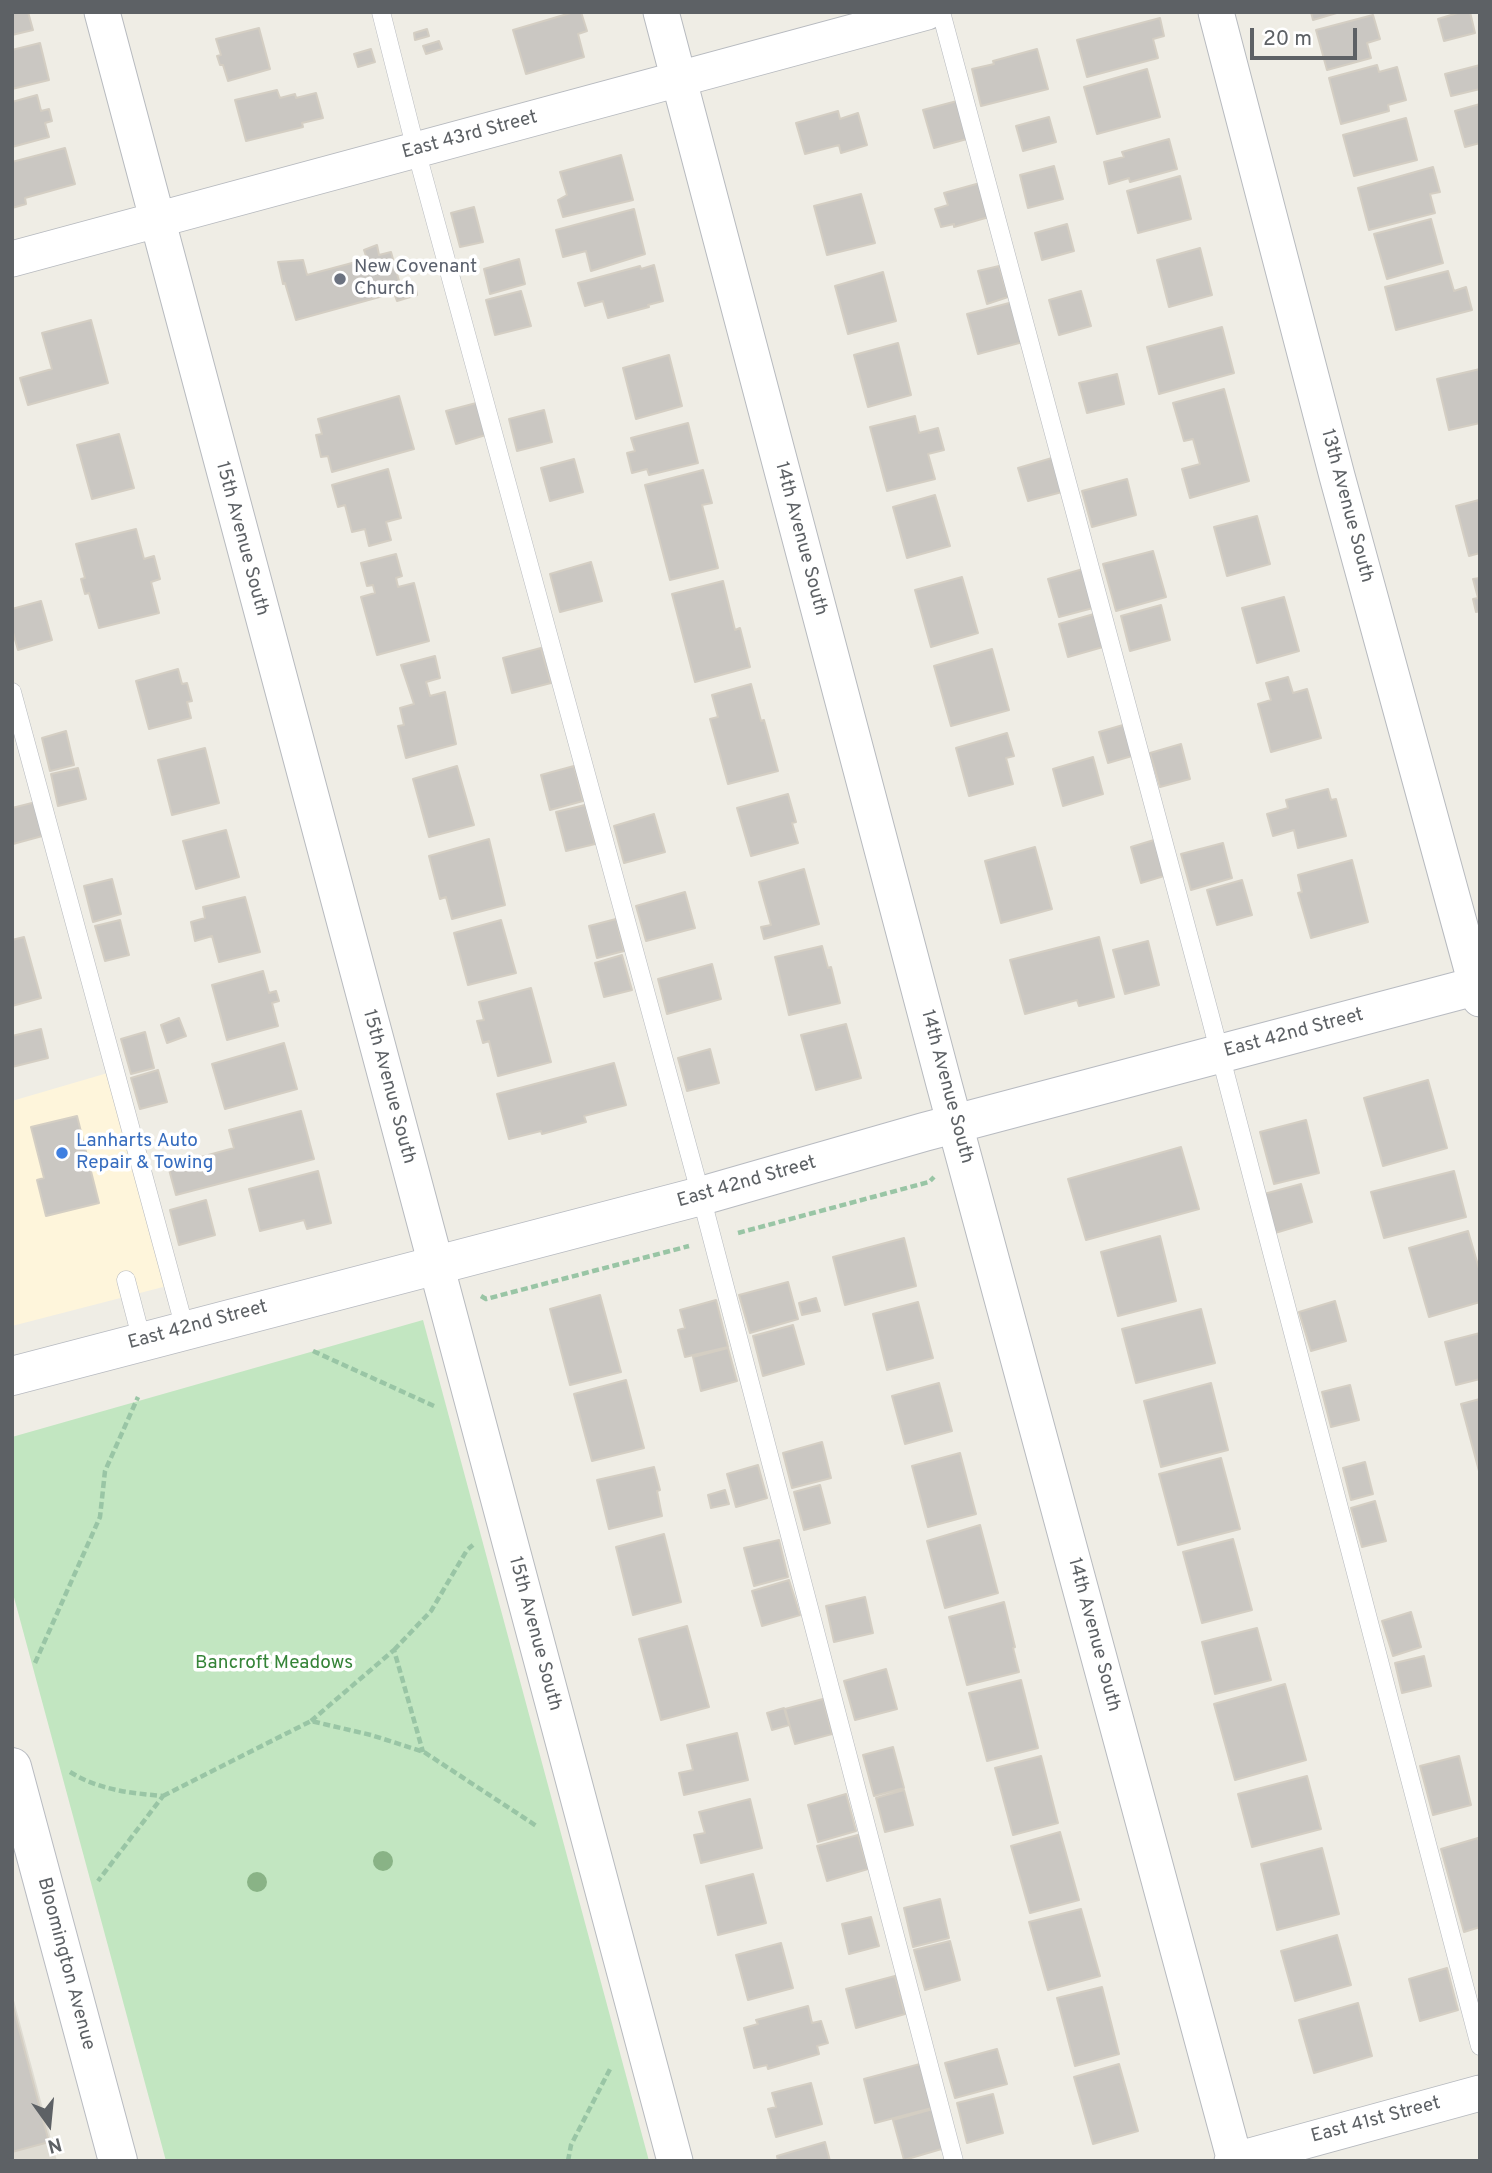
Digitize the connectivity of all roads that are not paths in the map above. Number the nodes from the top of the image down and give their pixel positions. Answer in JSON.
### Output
{"nodes":[{"id":1,"x":102,"y":12,"type":"edge"},
{"id":2,"x":381,"y":12,"type":"edge"},
{"id":3,"x":661,"y":12,"type":"edge"},
{"id":4,"x":927,"y":12,"type":"edge"},
{"id":5,"x":941,"y":12,"type":"edge"},
{"id":6,"x":1216,"y":12,"type":"edge"},
{"id":7,"x":679,"y":80,"type":"junction"},
{"id":8,"x":416,"y":150,"type":"junction"},
{"id":9,"x":157,"y":220,"type":"junction"},
{"id":10,"x":12,"y":259,"type":"edge"},
{"id":11,"x":12,"y":692,"type":"edge"},
{"id":12,"x":1479,"y":990,"type":"edge"},
{"id":13,"x":1219,"y":1054,"type":"junction"},
{"id":14,"x":956,"y":1125,"type":"junction"},
{"id":15,"x":701,"y":1196,"type":"junction"},
{"id":16,"x":435,"y":1265,"type":"junction"},
{"id":17,"x":126,"y":1280,"type":"dead end"},
{"id":18,"x":185,"y":1329,"type":"junction"},
{"id":19,"x":142,"y":1341,"type":"junction"},
{"id":20,"x":12,"y":1376,"type":"edge"},
{"id":21,"x":12,"y":1767,"type":"edge"},
{"id":22,"x":1480,"y":2046,"type":"edge"},
{"id":23,"x":1480,"y":2093,"type":"edge"},
{"id":24,"x":1234,"y":2160,"type":"edge"},
{"id":25,"x":118,"y":2161,"type":"edge"},
{"id":26,"x":675,"y":2161,"type":"edge"},
{"id":27,"x":954,"y":2161,"type":"edge"}],
"edges":[{"from":1,"to":9,"type":"street","name":"15th Avenue South"},
{"from":2,"to":8,"type":"lane"},
{"from":3,"to":7,"type":"street","name":"14th Avenue South"},
{"from":4,"to":7,"type":"street","name":"East 43rd Street"},
{"from":5,"to":13,"type":"lane"},
{"from":6,"to":12,"type":"street","name":"13th Avenue South"},
{"from":7,"to":8,"type":"street","name":"East 43rd Street"},
{"from":7,"to":14,"type":"street","name":"14th Avenue South"},
{"from":8,"to":9,"type":"street","name":"East 43rd Street"},
{"from":8,"to":15,"type":"lane"},
{"from":9,"to":10,"type":"street","name":"East 43rd Street"},
{"from":9,"to":16,"type":"street","name":"15th Avenue South"},
{"from":11,"to":18,"type":"lane"},
{"from":12,"to":13,"type":"street","name":"East 42nd Street"},
{"from":13,"to":14,"type":"street","name":"East 42nd Street"},
{"from":13,"to":22,"type":"lane"},
{"from":14,"to":15,"type":"street","name":"East 42nd Street"},
{"from":14,"to":24,"type":"street","name":"14th Avenue South"},
{"from":15,"to":16,"type":"street","name":"East 42nd Street"},
{"from":15,"to":27,"type":"lane"},
{"from":16,"to":18,"type":"street","name":"East 42nd Street"},
{"from":16,"to":26,"type":"street","name":"15th Avenue South"},
{"from":17,"to":19,"type":"lane"},
{"from":18,"to":19,"type":"street","name":"East 42nd Street"},
{"from":19,"to":20,"type":"street","name":"East 42nd Street"},
{"from":21,"to":25,"type":"street","name":"Bloomington Avenue"},
{"from":23,"to":24,"type":"street","name":"East 41st Street"}]}
